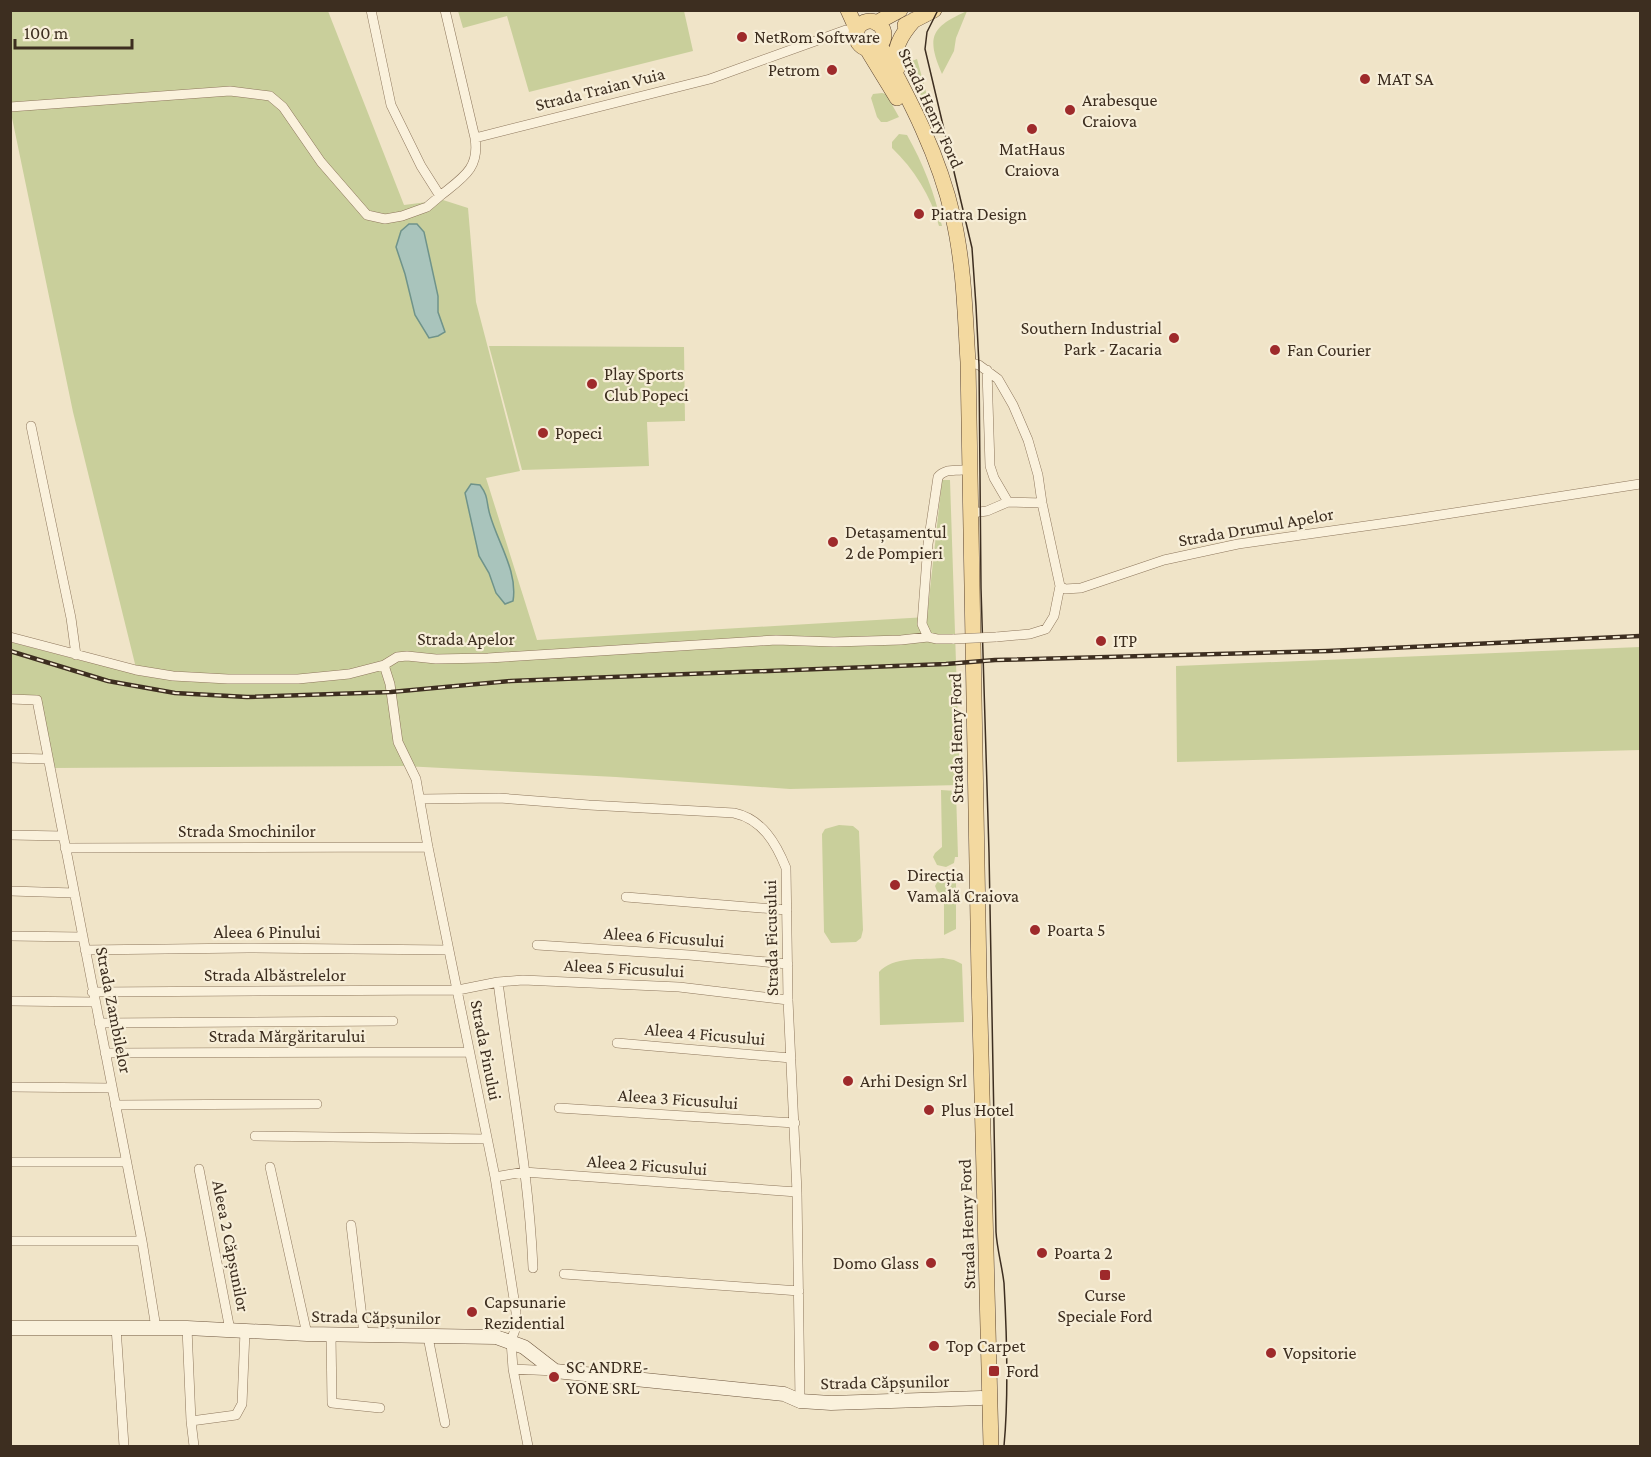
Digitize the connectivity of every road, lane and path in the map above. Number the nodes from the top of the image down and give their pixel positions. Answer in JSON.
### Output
{"nodes":[{"id":1,"x":371,"y":10,"type":"edge"},
{"id":2,"x":445,"y":10,"type":"edge"},
{"id":3,"x":848,"y":10,"type":"edge"},
{"id":4,"x":934,"y":10,"type":"edge"},
{"id":5,"x":899,"y":11,"type":"edge"},
{"id":6,"x":914,"y":20,"type":"junction"},
{"id":7,"x":866,"y":21,"type":"edge"},
{"id":8,"x":877,"y":43,"type":"junction"},
{"id":9,"x":899,"y":81,"type":"junction"},
{"id":10,"x":10,"y":107,"type":"edge"},
{"id":11,"x":475,"y":138,"type":"junction"},
{"id":12,"x":440,"y":196,"type":"junction"},
{"id":13,"x":968,"y":362,"type":"junction"},
{"id":14,"x":987,"y":370,"type":"junction"},
{"id":15,"x":31,"y":426,"type":"dead end"},
{"id":16,"x":962,"y":470,"type":"junction"},
{"id":17,"x":1641,"y":484,"type":"edge"},
{"id":18,"x":1008,"y":502,"type":"junction"},
{"id":19,"x":1042,"y":503,"type":"junction"},
{"id":20,"x":971,"y":513,"type":"junction"},
{"id":21,"x":1060,"y":586,"type":"junction"},
{"id":22,"x":928,"y":637,"type":"junction"},
{"id":23,"x":10,"y":638,"type":"edge"},
{"id":24,"x":76,"y":655,"type":"junction"},
{"id":25,"x":384,"y":665,"type":"junction"},
{"id":26,"x":10,"y":699,"type":"edge"},
{"id":27,"x":10,"y":758,"type":"edge"},
{"id":28,"x":47,"y":759,"type":"junction"},
{"id":29,"x":421,"y":799,"type":"junction"},
{"id":30,"x":10,"y":835,"type":"edge"},
{"id":31,"x":63,"y":836,"type":"junction"},
{"id":32,"x":428,"y":847,"type":"junction"},
{"id":33,"x":65,"y":848,"type":"junction"},
{"id":34,"x":10,"y":891,"type":"edge"},
{"id":35,"x":74,"y":893,"type":"junction"},
{"id":36,"x":626,"y":897,"type":"dead end"},
{"id":37,"x":787,"y":910,"type":"junction"},
{"id":38,"x":10,"y":936,"type":"edge"},
{"id":39,"x":82,"y":937,"type":"junction"},
{"id":40,"x":537,"y":945,"type":"dead end"},
{"id":41,"x":85,"y":950,"type":"junction"},
{"id":42,"x":450,"y":950,"type":"junction"},
{"id":43,"x":788,"y":964,"type":"junction"},
{"id":44,"x":498,"y":982,"type":"junction"},
{"id":45,"x":458,"y":990,"type":"junction"},
{"id":46,"x":94,"y":997,"type":"junction"},
{"id":47,"x":788,"y":1000,"type":"junction"},
{"id":48,"x":10,"y":1001,"type":"edge"},
{"id":49,"x":393,"y":1021,"type":"dead end"},
{"id":50,"x":99,"y":1023,"type":"junction"},
{"id":51,"x":617,"y":1043,"type":"dead end"},
{"id":52,"x":469,"y":1052,"type":"junction"},
{"id":53,"x":105,"y":1053,"type":"junction"},
{"id":54,"x":791,"y":1058,"type":"junction"},
{"id":55,"x":10,"y":1087,"type":"edge"},
{"id":56,"x":112,"y":1088,"type":"junction"},
{"id":57,"x":317,"y":1104,"type":"dead end"},
{"id":58,"x":115,"y":1105,"type":"junction"},
{"id":59,"x":559,"y":1108,"type":"dead end"},
{"id":60,"x":795,"y":1123,"type":"junction"},
{"id":61,"x":255,"y":1136,"type":"dead end"},
{"id":62,"x":487,"y":1139,"type":"junction"},
{"id":63,"x":10,"y":1162,"type":"edge"},
{"id":64,"x":126,"y":1162,"type":"junction"},
{"id":65,"x":270,"y":1167,"type":"dead end"},
{"id":66,"x":199,"y":1168,"type":"dead end"},
{"id":67,"x":524,"y":1172,"type":"junction"},
{"id":68,"x":495,"y":1177,"type":"junction"},
{"id":69,"x":797,"y":1192,"type":"junction"},
{"id":70,"x":351,"y":1225,"type":"dead end"},
{"id":71,"x":10,"y":1240,"type":"edge"},
{"id":72,"x":142,"y":1241,"type":"junction"},
{"id":73,"x":533,"y":1268,"type":"dead end"},
{"id":74,"x":564,"y":1274,"type":"dead end"},
{"id":75,"x":799,"y":1291,"type":"junction"},
{"id":76,"x":116,"y":1327,"type":"junction"},
{"id":77,"x":10,"y":1328,"type":"edge"},
{"id":78,"x":156,"y":1328,"type":"junction"},
{"id":79,"x":187,"y":1328,"type":"junction"},
{"id":80,"x":237,"y":1331,"type":"junction"},
{"id":81,"x":307,"y":1334,"type":"junction"},
{"id":82,"x":363,"y":1334,"type":"junction"},
{"id":83,"x":331,"y":1335,"type":"junction"},
{"id":84,"x":428,"y":1336,"type":"junction"},
{"id":85,"x":511,"y":1341,"type":"junction"},
{"id":86,"x":513,"y":1369,"type":"junction"},
{"id":87,"x":555,"y":1371,"type":"junction"},
{"id":88,"x":981,"y":1398,"type":"junction"},
{"id":89,"x":800,"y":1401,"type":"junction"},
{"id":90,"x":380,"y":1408,"type":"dead end"},
{"id":91,"x":191,"y":1421,"type":"junction"},
{"id":92,"x":445,"y":1422,"type":"dead end"},
{"id":93,"x":124,"y":1446,"type":"edge"},
{"id":94,"x":194,"y":1446,"type":"edge"},
{"id":95,"x":528,"y":1446,"type":"edge"},
{"id":96,"x":983,"y":1446,"type":"edge"},
{"id":97,"x":991,"y":1446,"type":"edge"}],
"edges":[{"from":1,"to":12,"type":"street"},
{"from":2,"to":11,"type":"street"},
{"from":3,"to":7,"type":"main road"},
{"from":4,"to":6,"type":"main road"},
{"from":5,"to":7,"type":"main road"},
{"from":6,"to":8,"type":"main road"},
{"from":6,"to":9,"type":"main road"},
{"from":7,"to":8,"type":"main road"},
{"from":7,"to":8,"type":"main road"},
{"from":7,"to":11,"type":"street","name":"Strada Traian Vuia"},
{"from":8,"to":9,"type":"main road","name":"Strada Henry Ford"},
{"from":8,"to":16,"type":"main road","name":"Strada Henry Ford"},
{"from":9,"to":13,"type":"main road","name":"Strada Henry Ford"},
{"from":10,"to":12,"type":"street"},
{"from":11,"to":12,"type":"street"},
{"from":13,"to":14,"type":"street"},
{"from":13,"to":20,"type":"main road","name":"Strada Henry Ford"},
{"from":14,"to":18,"type":"street"},
{"from":14,"to":19,"type":"street"},
{"from":15,"to":24,"type":"street"},
{"from":16,"to":22,"type":"street"},
{"from":16,"to":88,"type":"main road","name":"Strada Henry Ford"},
{"from":17,"to":21,"type":"street","name":"Strada Drumul Apelor"},
{"from":18,"to":19,"type":"street"},
{"from":18,"to":20,"type":"street"},
{"from":19,"to":21,"type":"street"},
{"from":20,"to":97,"type":"main road","name":"Strada Henry Ford"},
{"from":21,"to":22,"type":"street","name":"Strada Apelor","bridge":true},
{"from":22,"to":25,"type":"street","name":"Strada Apelor"},
{"from":23,"to":24,"type":"street","name":"Strada Apelor"},
{"from":24,"to":25,"type":"street","name":"Strada Apelor"},
{"from":25,"to":29,"type":"street","name":"Strada Pinului"},
{"from":26,"to":28,"type":"street","name":"Strada Zambilelor"},
{"from":27,"to":28,"type":"street"},
{"from":28,"to":31,"type":"street","name":"Strada Zambilelor"},
{"from":29,"to":32,"type":"street","name":"Strada Pinului"},
{"from":29,"to":37,"type":"street","name":"Strada Ficusului"},
{"from":30,"to":31,"type":"street"},
{"from":31,"to":33,"type":"street","name":"Strada Zambilelor"},
{"from":32,"to":33,"type":"street","name":"Strada Smochinilor"},
{"from":32,"to":42,"type":"street","name":"Strada Pinului"},
{"from":33,"to":35,"type":"street","name":"Strada Zambilelor"},
{"from":34,"to":35,"type":"street"},
{"from":35,"to":39,"type":"street","name":"Strada Zambilelor"},
{"from":36,"to":37,"type":"street"},
{"from":37,"to":43,"type":"street","name":"Strada Ficusului"},
{"from":38,"to":39,"type":"street"},
{"from":39,"to":41,"type":"street","name":"Strada Zambilelor"},
{"from":40,"to":43,"type":"street","name":"Aleea 6 Ficusului"},
{"from":41,"to":42,"type":"street","name":"Aleea 6 Pinului"},
{"from":41,"to":46,"type":"street","name":"Strada Zambilelor"},
{"from":42,"to":45,"type":"street","name":"Strada Pinului"},
{"from":43,"to":47,"type":"street","name":"Strada Ficusului"},
{"from":44,"to":45,"type":"street","name":"Aleea 5 Ficusului"},
{"from":44,"to":47,"type":"street","name":"Aleea 5 Ficusului"},
{"from":44,"to":67,"type":"street"},
{"from":45,"to":46,"type":"street","name":"Strada Albăstrelelor"},
{"from":45,"to":52,"type":"street","name":"Strada Pinului"},
{"from":46,"to":48,"type":"street","name":"Strada Albăstrelelor"},
{"from":46,"to":50,"type":"street","name":"Strada Zambilelor"},
{"from":47,"to":54,"type":"street","name":"Strada Ficusului"},
{"from":49,"to":50,"type":"street"},
{"from":50,"to":53,"type":"street","name":"Strada Zambilelor"},
{"from":51,"to":54,"type":"street","name":"Aleea 4 Ficusului"},
{"from":52,"to":53,"type":"street","name":"Strada Mărgăritarului"},
{"from":52,"to":62,"type":"street","name":"Strada Pinului"},
{"from":53,"to":56,"type":"street","name":"Strada Zambilelor"},
{"from":54,"to":60,"type":"street","name":"Strada Ficusului"},
{"from":55,"to":56,"type":"street"},
{"from":56,"to":58,"type":"street","name":"Strada Zambilelor"},
{"from":57,"to":58,"type":"street"},
{"from":58,"to":64,"type":"street","name":"Strada Zambilelor"},
{"from":59,"to":60,"type":"street","name":"Aleea 3 Ficusului"},
{"from":60,"to":69,"type":"street","name":"Strada Ficusului"},
{"from":61,"to":62,"type":"street"},
{"from":62,"to":68,"type":"street","name":"Strada Pinului"},
{"from":63,"to":64,"type":"street"},
{"from":64,"to":72,"type":"street","name":"Strada Zambilelor"},
{"from":65,"to":81,"type":"street"},
{"from":66,"to":80,"type":"street","name":"Aleea 2 Căpșunilor"},
{"from":67,"to":68,"type":"street","name":"Aleea 2 Ficusului"},
{"from":67,"to":69,"type":"street","name":"Aleea 2 Ficusului"},
{"from":67,"to":73,"type":"street"},
{"from":68,"to":85,"type":"street","name":"Strada Pinului"},
{"from":69,"to":75,"type":"street","name":"Strada Ficusului"},
{"from":70,"to":82,"type":"street"},
{"from":71,"to":72,"type":"street"},
{"from":72,"to":78,"type":"street","name":"Strada Zambilelor"},
{"from":74,"to":75,"type":"street"},
{"from":75,"to":89,"type":"street","name":"Strada Ficusului"},
{"from":76,"to":77,"type":"street","name":"Strada Căpșunilor"},
{"from":76,"to":78,"type":"street","name":"Strada Căpșunilor"},
{"from":76,"to":93,"type":"street"},
{"from":78,"to":79,"type":"street","name":"Strada Căpșunilor"},
{"from":79,"to":80,"type":"street","name":"Strada Căpșunilor"},
{"from":79,"to":91,"type":"street"},
{"from":80,"to":81,"type":"street","name":"Strada Căpșunilor"},
{"from":80,"to":91,"type":"street","name":"Aleea 2 Căpșunilor"},
{"from":81,"to":83,"type":"street","name":"Strada Căpșunilor"},
{"from":82,"to":83,"type":"street","name":"Strada Căpșunilor"},
{"from":82,"to":84,"type":"street","name":"Strada Căpșunilor"},
{"from":83,"to":90,"type":"street"},
{"from":84,"to":85,"type":"street","name":"Strada Căpșunilor"},
{"from":84,"to":92,"type":"street"},
{"from":85,"to":86,"type":"street","name":"Strada Pinului"},
{"from":85,"to":87,"type":"street","name":"Strada Căpșunilor"},
{"from":86,"to":87,"type":"street"},
{"from":86,"to":95,"type":"street","name":"Strada Pinului"},
{"from":87,"to":89,"type":"street","name":"Strada Căpșunilor"},
{"from":88,"to":89,"type":"street","name":"Strada Căpșunilor"},
{"from":88,"to":96,"type":"main road","name":"Strada Henry Ford"},
{"from":91,"to":94,"type":"street"}]}
